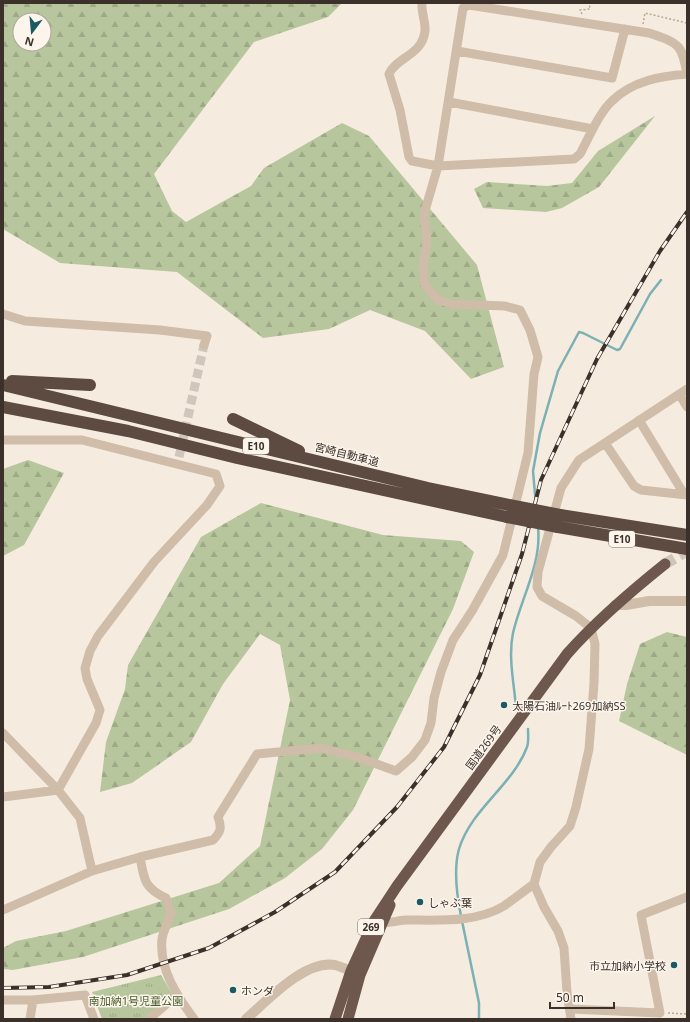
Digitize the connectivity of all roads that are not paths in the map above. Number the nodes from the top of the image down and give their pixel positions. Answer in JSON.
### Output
{"nodes":[{"id":1,"x":422,"y":3,"type":"edge"},
{"id":2,"x":625,"y":29,"type":"junction"},
{"id":3,"x":456,"y":51,"type":"junction"},
{"id":4,"x":687,"y":74,"type":"edge"},
{"id":5,"x":449,"y":102,"type":"junction"},
{"id":6,"x":593,"y":129,"type":"junction"},
{"id":7,"x":438,"y":166,"type":"junction"},
{"id":8,"x":3,"y":314,"type":"edge"},
{"id":9,"x":204,"y":345,"type":"dead end"},
{"id":10,"x":3,"y":381,"type":"edge"},
{"id":11,"x":3,"y":385,"type":"edge"},
{"id":12,"x":90,"y":385,"type":"dead end"},
{"id":13,"x":687,"y":389,"type":"edge"},
{"id":14,"x":679,"y":394,"type":"junction"},
{"id":15,"x":3,"y":406,"type":"edge"},
{"id":16,"x":687,"y":407,"type":"edge"},
{"id":17,"x":233,"y":419,"type":"dead end"},
{"id":18,"x":639,"y":420,"type":"junction"},
{"id":19,"x":3,"y":440,"type":"edge"},
{"id":20,"x":605,"y":443,"type":"junction"},
{"id":21,"x":318,"y":460,"type":"junction"},
{"id":22,"x":686,"y":494,"type":"edge"},
{"id":23,"x":687,"y":536,"type":"edge"},
{"id":24,"x":687,"y":549,"type":"edge"},
{"id":25,"x":665,"y":564,"type":"tunnel mouth"},
{"id":26,"x":687,"y":601,"type":"edge"},
{"id":27,"x":615,"y":605,"type":"junction"},
{"id":28,"x":591,"y":628,"type":"junction"},
{"id":29,"x":3,"y":733,"type":"edge"},
{"id":30,"x":58,"y":790,"type":"junction"},
{"id":31,"x":3,"y":797,"type":"edge"},
{"id":32,"x":140,"y":857,"type":"junction"},
{"id":33,"x":92,"y":871,"type":"junction"},
{"id":34,"x":534,"y":884,"type":"junction"},
{"id":35,"x":687,"y":897,"type":"edge"},
{"id":36,"x":3,"y":910,"type":"edge"},
{"id":37,"x":378,"y":923,"type":"junction"},
{"id":38,"x":355,"y":973,"type":"junction"},
{"id":39,"x":177,"y":995,"type":"junction"},
{"id":40,"x":3,"y":1000,"type":"edge"},
{"id":41,"x":33,"y":1000,"type":"junction"},
{"id":42,"x":570,"y":1009,"type":"junction"},
{"id":43,"x":30,"y":1019,"type":"edge"},
{"id":44,"x":94,"y":1019,"type":"edge"},
{"id":45,"x":149,"y":1019,"type":"edge"},
{"id":46,"x":194,"y":1019,"type":"edge"},
{"id":47,"x":246,"y":1019,"type":"edge"},
{"id":48,"x":336,"y":1019,"type":"edge"},
{"id":49,"x":348,"y":1019,"type":"edge"},
{"id":50,"x":571,"y":1019,"type":"edge"}],
"edges":[{"from":1,"to":7,"type":"street"},
{"from":2,"to":3,"type":"street"},
{"from":2,"to":3,"type":"street"},
{"from":2,"to":4,"type":"street"},
{"from":3,"to":5,"type":"street"},
{"from":4,"to":6,"type":"street"},
{"from":5,"to":6,"type":"street"},
{"from":5,"to":7,"type":"street"},
{"from":6,"to":7,"type":"street"},
{"from":7,"to":32,"type":"street"},
{"from":8,"to":9,"type":"street"},
{"from":10,"to":12,"type":"highway"},
{"from":11,"to":21,"type":"highway","name":"宮崎自動車道","number":"E10"},
{"from":13,"to":14,"type":"street"},
{"from":14,"to":16,"type":"street"},
{"from":14,"to":18,"type":"street"},
{"from":15,"to":24,"type":"highway","number":"E10","bridge":true},
{"from":17,"to":21,"type":"highway"},
{"from":18,"to":20,"type":"street"},
{"from":18,"to":22,"type":"street"},
{"from":19,"to":30,"type":"street"},
{"from":20,"to":22,"type":"street"},
{"from":20,"to":28,"type":"street"},
{"from":21,"to":23,"type":"highway","name":"宮崎自動車道","number":"E10","bridge":true},
{"from":25,"to":27,"type":"highway","name":"国道269号","number":"269"},
{"from":26,"to":27,"type":"street"},
{"from":27,"to":28,"type":"highway","name":"国道269号","number":"269"},
{"from":28,"to":34,"type":"street"},
{"from":28,"to":37,"type":"highway","name":"国道269号","number":"269"},
{"from":29,"to":30,"type":"street"},
{"from":30,"to":31,"type":"street"},
{"from":30,"to":33,"type":"street"},
{"from":32,"to":33,"type":"street"},
{"from":32,"to":39,"type":"street"},
{"from":33,"to":36,"type":"street"},
{"from":34,"to":37,"type":"street"},
{"from":34,"to":42,"type":"street"},
{"from":35,"to":42,"type":"street"},
{"from":37,"to":38,"type":"highway","name":"国道269号","number":"269"},
{"from":38,"to":47,"type":"street"},
{"from":38,"to":48,"type":"highway","number":"269"},
{"from":38,"to":49,"type":"highway","number":"269"},
{"from":39,"to":45,"type":"street"},
{"from":39,"to":46,"type":"street"},
{"from":40,"to":41,"type":"street"},
{"from":41,"to":43,"type":"street"},
{"from":41,"to":44,"type":"street"},
{"from":42,"to":50,"type":"street"}]}
